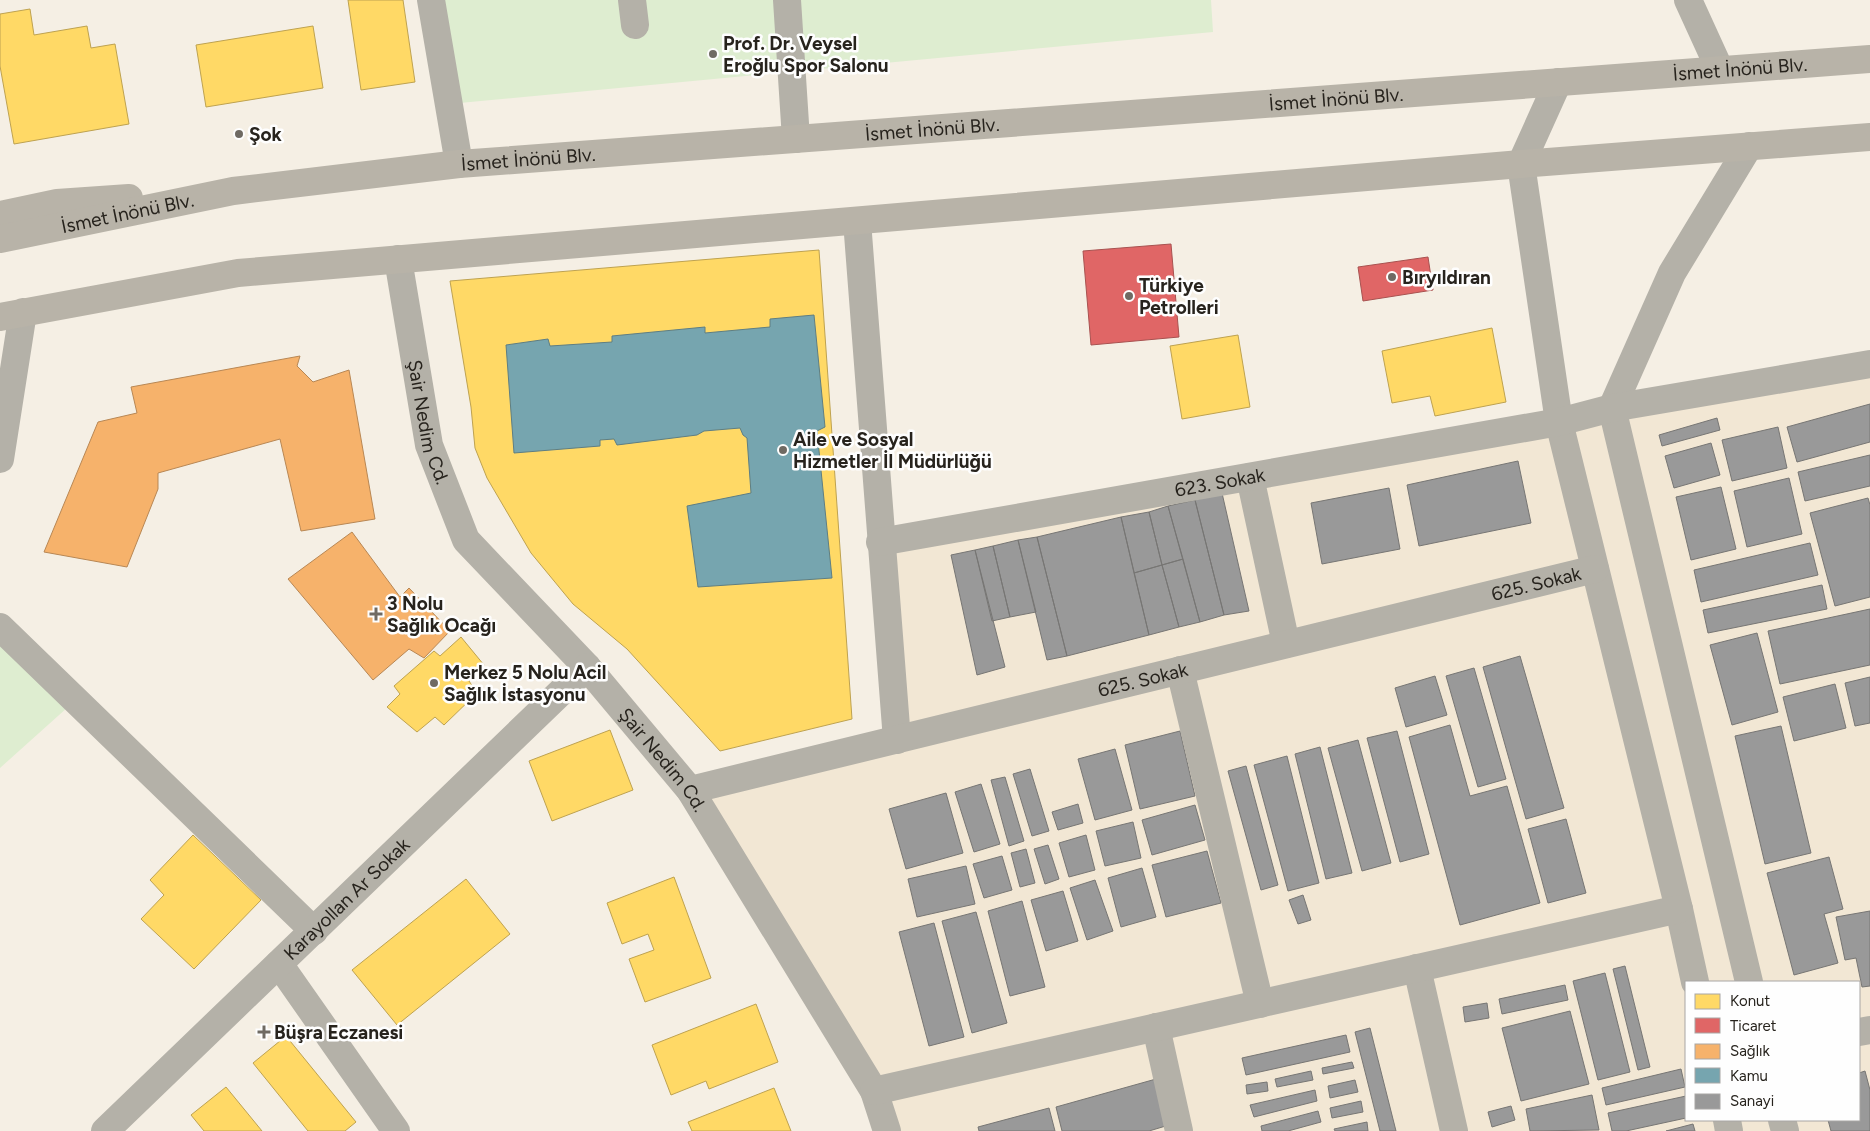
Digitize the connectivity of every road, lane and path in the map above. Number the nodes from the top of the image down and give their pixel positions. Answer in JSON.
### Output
{"nodes":[{"id":1,"x":430,"y":0,"type":"edge"},
{"id":2,"x":787,"y":0,"type":"edge"},
{"id":3,"x":1688,"y":0,"type":"edge"},
{"id":4,"x":1870,"y":59,"type":"edge"},
{"id":5,"x":1720,"y":70,"type":"junction"},
{"id":6,"x":1558,"y":82,"type":"junction"},
{"id":7,"x":1870,"y":137,"type":"edge"},
{"id":8,"x":796,"y":139,"type":"junction"},
{"id":9,"x":1749,"y":146,"type":"junction"},
{"id":10,"x":459,"y":164,"type":"junction"},
{"id":11,"x":1521,"y":164,"type":"junction"},
{"id":12,"x":233,"y":190,"type":"junction"},
{"id":13,"x":0,"y":215,"type":"edge"},
{"id":14,"x":857,"y":221,"type":"junction"},
{"id":15,"x":0,"y":239,"type":"edge"},
{"id":16,"x":398,"y":259,"type":"junction"},
{"id":17,"x":11,"y":314,"type":"edge"},
{"id":18,"x":1870,"y":364,"type":"edge"},
{"id":19,"x":1612,"y":408,"type":"junction"},
{"id":20,"x":1559,"y":422,"type":"junction"},
{"id":21,"x":0,"y":459,"type":"edge"},
{"id":22,"x":1250,"y":477,"type":"junction"},
{"id":23,"x":880,"y":542,"type":"junction"},
{"id":24,"x":1595,"y":569,"type":"junction"},
{"id":25,"x":0,"y":627,"type":"edge"},
{"id":26,"x":1286,"y":644,"type":"junction"},
{"id":27,"x":587,"y":667,"type":"junction"},
{"id":28,"x":1180,"y":670,"type":"junction"},
{"id":29,"x":897,"y":740,"type":"junction"},
{"id":30,"x":690,"y":790,"type":"junction"},
{"id":31,"x":1679,"y":909,"type":"junction"},
{"id":32,"x":314,"y":931,"type":"junction"},
{"id":33,"x":279,"y":964,"type":"junction"},
{"id":34,"x":1417,"y":968,"type":"junction"},
{"id":35,"x":1695,"y":981,"type":"edge"},
{"id":36,"x":1749,"y":981,"type":"edge"},
{"id":37,"x":1260,"y":1004,"type":"junction"},
{"id":38,"x":1156,"y":1027,"type":"junction"},
{"id":39,"x":874,"y":1091,"type":"junction"},
{"id":40,"x":105,"y":1131,"type":"edge"},
{"id":41,"x":396,"y":1131,"type":"edge"},
{"id":42,"x":887,"y":1131,"type":"edge"},
{"id":43,"x":1179,"y":1131,"type":"edge"},
{"id":44,"x":1454,"y":1131,"type":"edge"}],
"edges":[{"from":1,"to":10,"type":"street"},
{"from":2,"to":8,"type":"street"},
{"from":3,"to":5,"type":"street"},
{"from":4,"to":5,"type":"main road","name":"İsmet İnönü Blv."},
{"from":5,"to":6,"type":"main road","name":"İsmet İnönü Blv."},
{"from":6,"to":8,"type":"main road","name":"İsmet İnönü Blv."},
{"from":6,"to":11,"type":"street"},
{"from":7,"to":9,"type":"main road"},
{"from":8,"to":10,"type":"main road","name":"İsmet İnönü Blv."},
{"from":9,"to":11,"type":"main road"},
{"from":9,"to":19,"type":"street"},
{"from":10,"to":12,"type":"main road","name":"İsmet İnönü Blv."},
{"from":11,"to":14,"type":"main road"},
{"from":11,"to":20,"type":"street"},
{"from":12,"to":13,"type":"main road"},
{"from":12,"to":15,"type":"main road","name":"İsmet İnönü Blv."},
{"from":14,"to":16,"type":"main road"},
{"from":14,"to":23,"type":"street"},
{"from":16,"to":17,"type":"main road"},
{"from":16,"to":27,"type":"street","name":"Şair Nedim Cd."},
{"from":17,"to":21,"type":"street"},
{"from":18,"to":19,"type":"street","name":"623. Sokak"},
{"from":19,"to":20,"type":"street","name":"623. Sokak"},
{"from":19,"to":36,"type":"street"},
{"from":20,"to":22,"type":"street","name":"623. Sokak"},
{"from":20,"to":24,"type":"street"},
{"from":22,"to":23,"type":"street","name":"623. Sokak"},
{"from":22,"to":26,"type":"street"},
{"from":23,"to":29,"type":"street"},
{"from":24,"to":26,"type":"street","name":"625. Sokak"},
{"from":24,"to":31,"type":"street"},
{"from":25,"to":32,"type":"street"},
{"from":26,"to":28,"type":"street","name":"625. Sokak"},
{"from":27,"to":30,"type":"street","name":"Şair Nedim Cd."},
{"from":27,"to":32,"type":"street","name":"Karayollan Ar Sokak"},
{"from":28,"to":29,"type":"street","name":"625. Sokak"},
{"from":28,"to":37,"type":"street"},
{"from":29,"to":30,"type":"street","name":"625. Sokak"},
{"from":30,"to":39,"type":"street","name":"Şair Nedim Cd."},
{"from":31,"to":34,"type":"street"},
{"from":31,"to":35,"type":"street"},
{"from":32,"to":33,"type":"street","name":"Karayollan Ar Sokak"},
{"from":33,"to":40,"type":"street","name":"Karayollan Ar Sokak"},
{"from":33,"to":41,"type":"street"},
{"from":34,"to":37,"type":"street"},
{"from":34,"to":44,"type":"street"},
{"from":37,"to":38,"type":"street"},
{"from":38,"to":39,"type":"street"},
{"from":38,"to":43,"type":"street"},
{"from":39,"to":42,"type":"street","name":"Şair Nedim Cd."}]}
